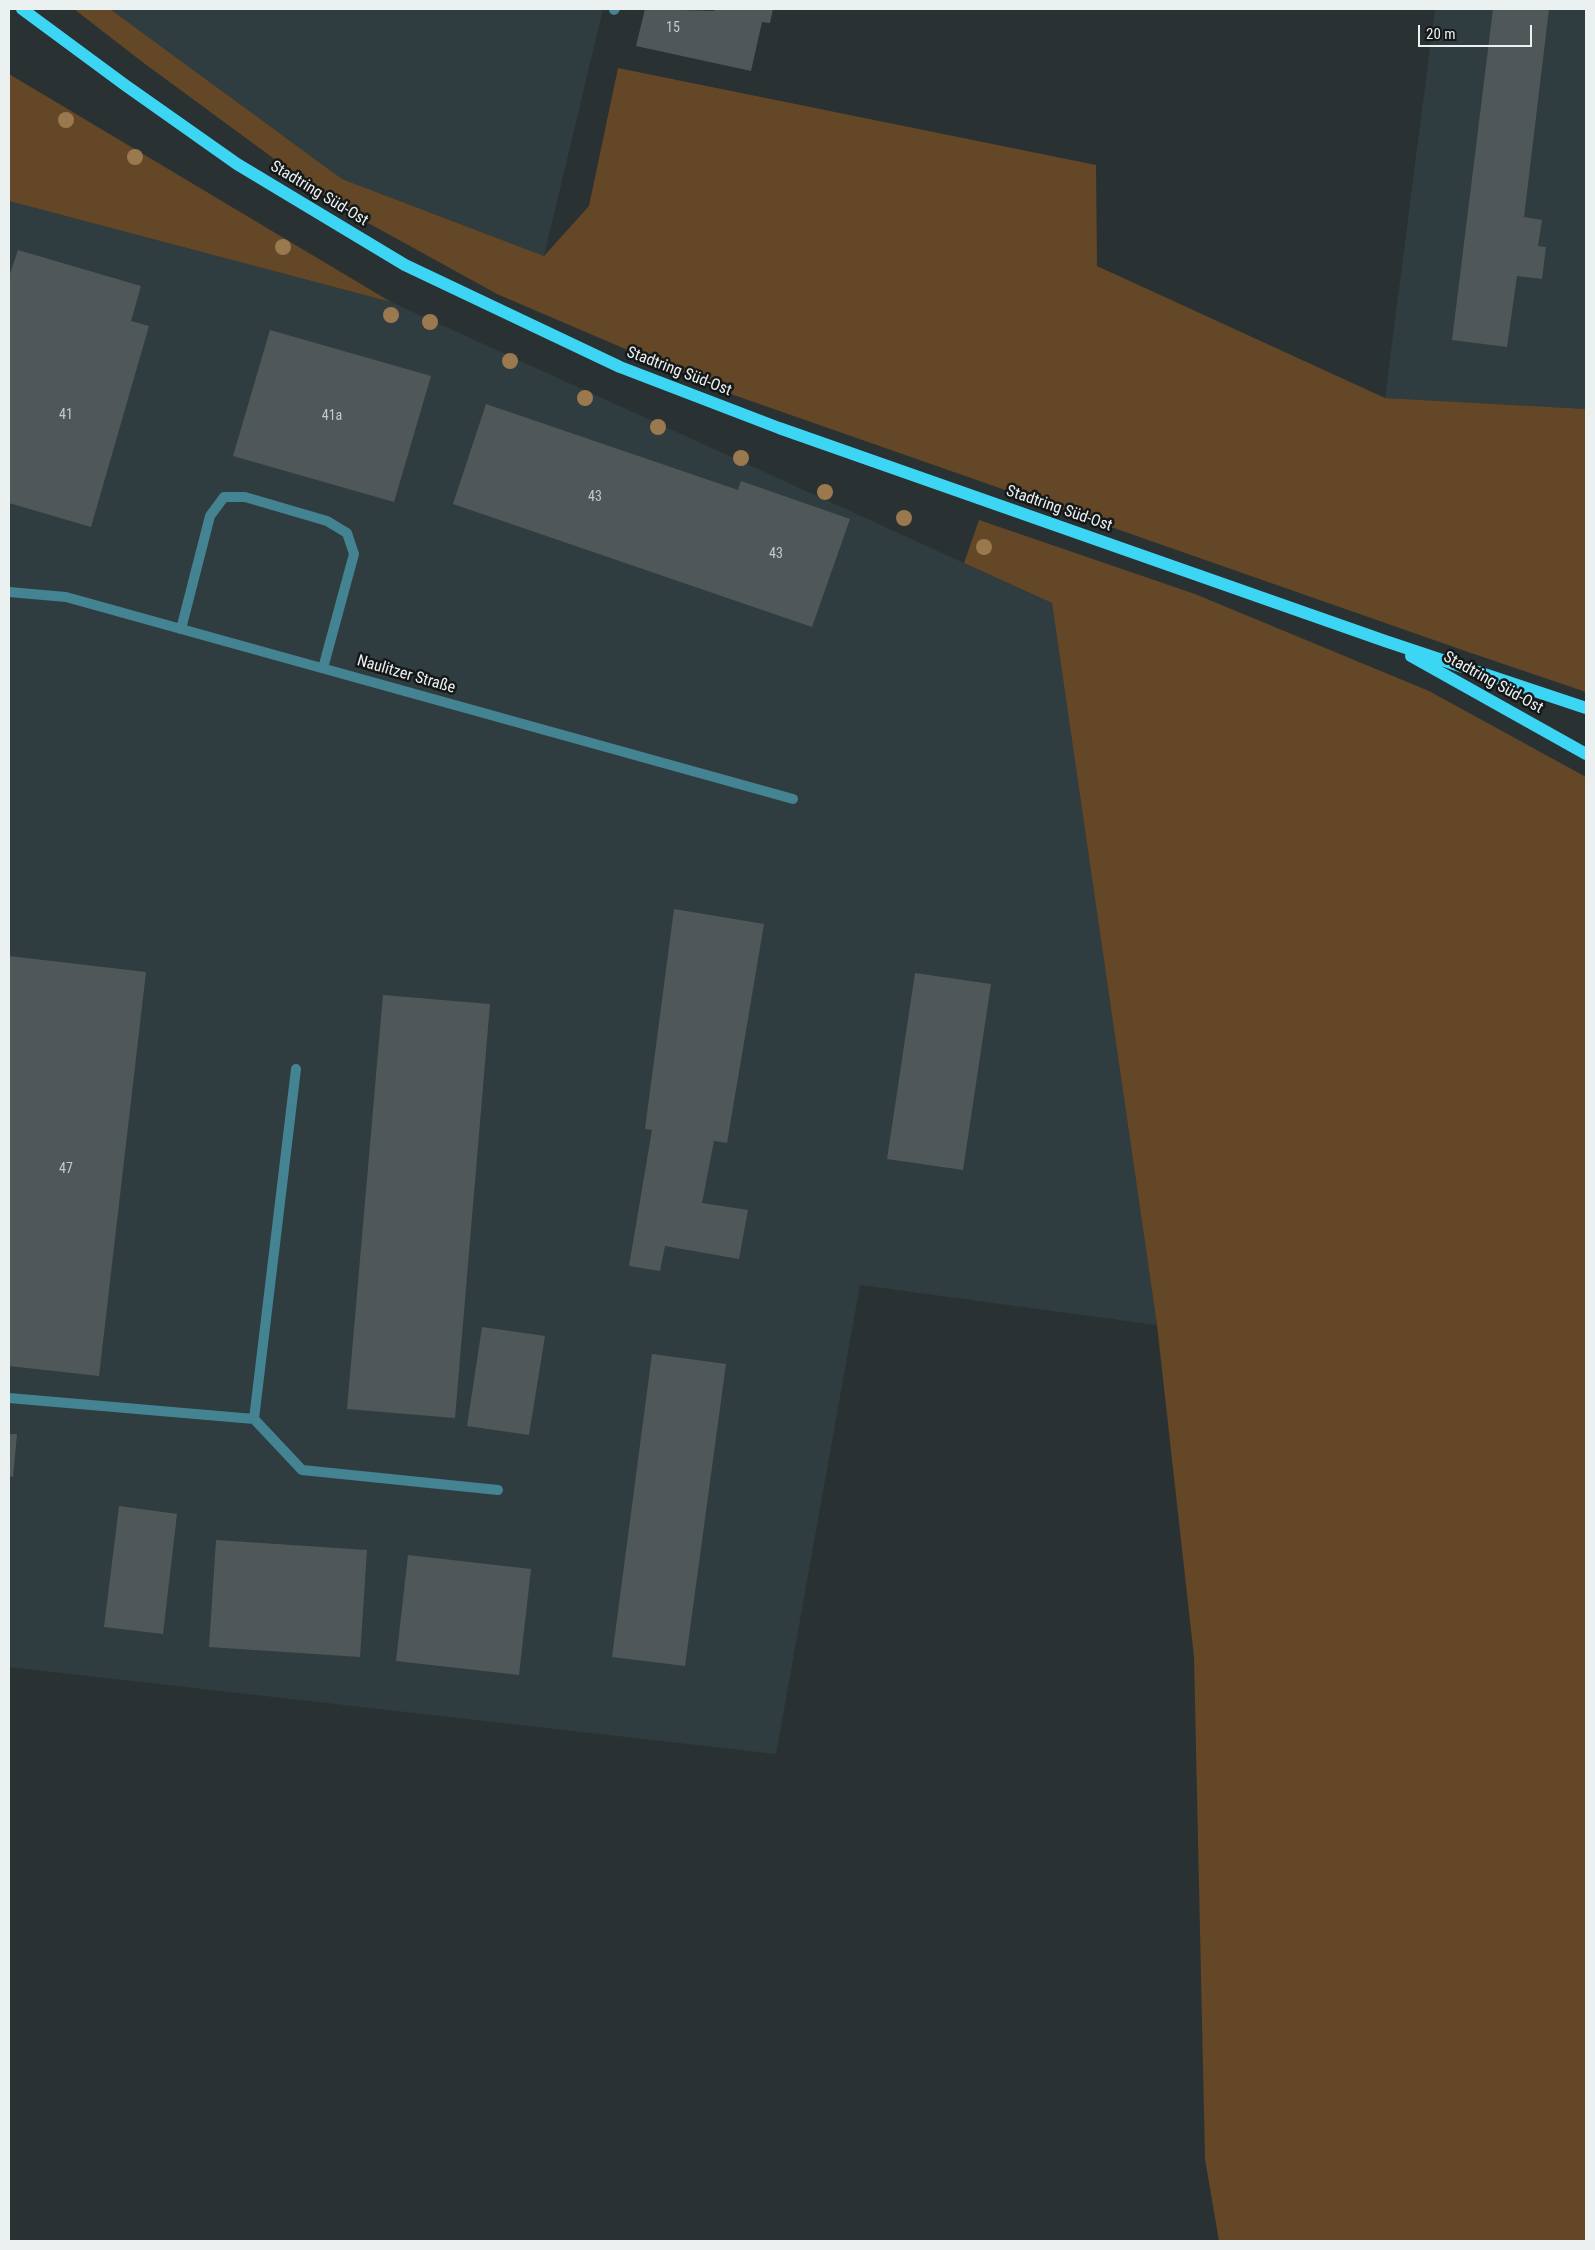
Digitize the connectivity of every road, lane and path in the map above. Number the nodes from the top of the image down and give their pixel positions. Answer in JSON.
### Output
{"nodes":[{"id":1,"x":22,"y":9,"type":"edge"},
{"id":2,"x":9,"y":592,"type":"edge"},
{"id":3,"x":181,"y":629,"type":"junction"},
{"id":4,"x":1385,"y":641,"type":"junction"},
{"id":5,"x":323,"y":668,"type":"junction"},
{"id":6,"x":1586,"y":708,"type":"edge"},
{"id":7,"x":1586,"y":754,"type":"edge"},
{"id":8,"x":793,"y":799,"type":"dead end"},
{"id":9,"x":296,"y":1070,"type":"dead end"},
{"id":10,"x":9,"y":1398,"type":"edge"},
{"id":11,"x":254,"y":1419,"type":"junction"},
{"id":12,"x":498,"y":1490,"type":"dead end"}],
"edges":[{"from":1,"to":4,"type":"main road","name":"Stadtring Süd-Ost"},
{"from":2,"to":3,"type":"street","name":"Naulitzer Straße"},
{"from":3,"to":5,"type":"street","name":"Naulitzer Straße"},
{"from":3,"to":5,"type":"street"},
{"from":4,"to":6,"type":"main road","name":"Stadtring Süd-Ost"},
{"from":4,"to":7,"type":"main road","name":"Stadtring Süd-Ost"},
{"from":5,"to":8,"type":"street","name":"Naulitzer Straße"},
{"from":9,"to":11,"type":"street"},
{"from":10,"to":11,"type":"street"},
{"from":11,"to":12,"type":"street"}]}
